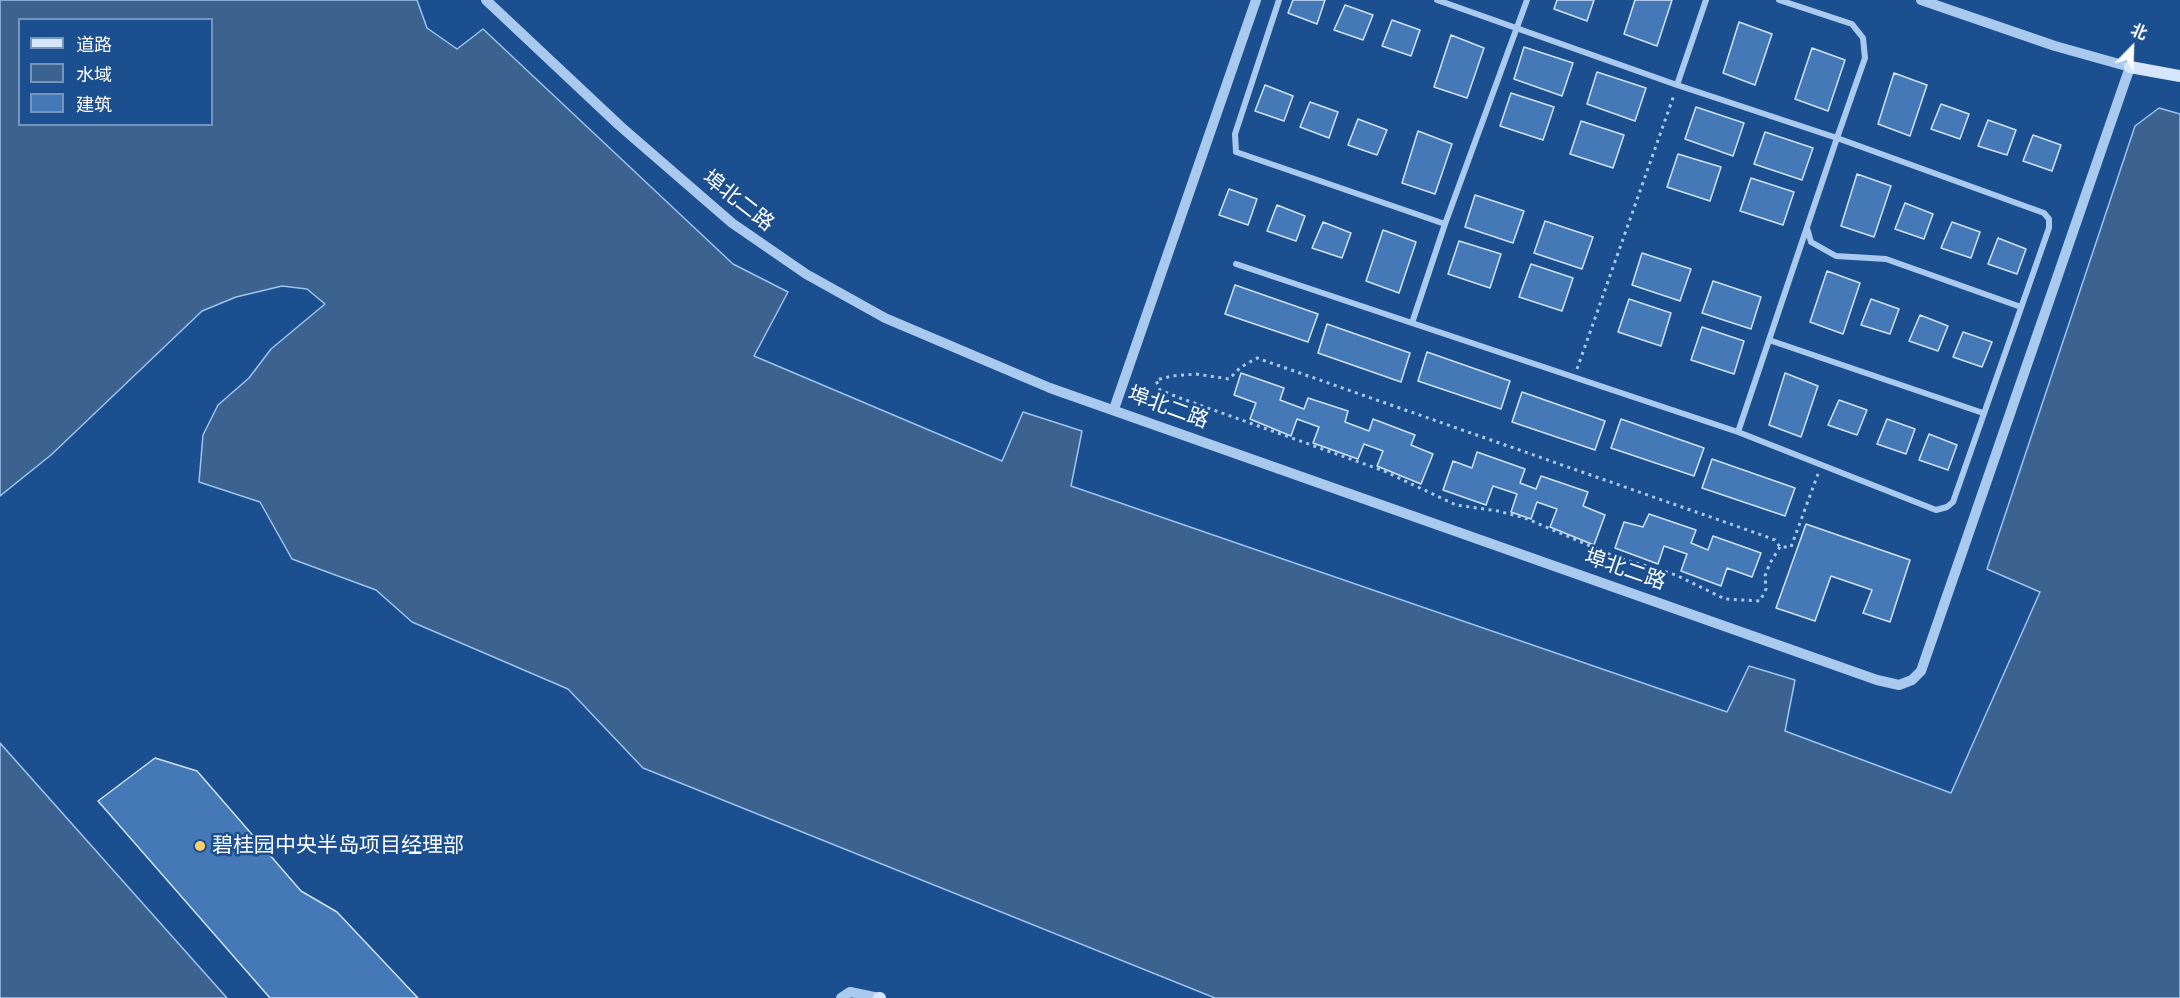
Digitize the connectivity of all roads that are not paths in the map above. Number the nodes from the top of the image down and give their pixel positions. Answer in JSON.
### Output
{"nodes":[{"id":1,"x":486,"y":0,"type":"edge"},
{"id":2,"x":1256,"y":0,"type":"edge"},
{"id":3,"x":1279,"y":0,"type":"edge"},
{"id":4,"x":1437,"y":0,"type":"edge"},
{"id":5,"x":1527,"y":0,"type":"edge"},
{"id":6,"x":1706,"y":0,"type":"edge"},
{"id":7,"x":1779,"y":0,"type":"edge"},
{"id":8,"x":1921,"y":0,"type":"edge"},
{"id":9,"x":1517,"y":28,"type":"junction"},
{"id":10,"x":2130,"y":67,"type":"junction"},
{"id":11,"x":2180,"y":76,"type":"edge"},
{"id":12,"x":1677,"y":85,"type":"junction"},
{"id":13,"x":1837,"y":138,"type":"junction"},
{"id":14,"x":1445,"y":224,"type":"junction"},
{"id":15,"x":1807,"y":228,"type":"junction"},
{"id":16,"x":1236,"y":264,"type":"dead end"},
{"id":17,"x":2021,"y":307,"type":"junction"},
{"id":18,"x":1412,"y":323,"type":"junction"},
{"id":19,"x":1769,"y":340,"type":"junction"},
{"id":20,"x":1114,"y":409,"type":"junction"},
{"id":21,"x":1983,"y":413,"type":"junction"},
{"id":22,"x":1738,"y":432,"type":"junction"},
{"id":23,"x":841,"y":998,"type":"edge"},
{"id":24,"x":879,"y":998,"type":"edge"}],
"edges":[{"from":1,"to":20,"type":"street","name":"埠北二路"},
{"from":2,"to":20,"type":"street"},
{"from":3,"to":14,"type":"street"},
{"from":4,"to":9,"type":"street"},
{"from":5,"to":9,"type":"street"},
{"from":6,"to":12,"type":"street"},
{"from":7,"to":13,"type":"street"},
{"from":8,"to":10,"type":"street"},
{"from":9,"to":12,"type":"street"},
{"from":9,"to":14,"type":"street"},
{"from":10,"to":11,"type":"main road"},
{"from":10,"to":20,"type":"street","name":"埠北二路"},
{"from":12,"to":13,"type":"street"},
{"from":13,"to":15,"type":"street"},
{"from":13,"to":17,"type":"street"},
{"from":14,"to":18,"type":"street"},
{"from":15,"to":17,"type":"street"},
{"from":15,"to":19,"type":"street"},
{"from":16,"to":18,"type":"street"},
{"from":17,"to":21,"type":"street"},
{"from":18,"to":22,"type":"street"},
{"from":19,"to":21,"type":"street"},
{"from":19,"to":22,"type":"street"},
{"from":21,"to":22,"type":"street"},
{"from":23,"to":24,"type":"street"}]}
